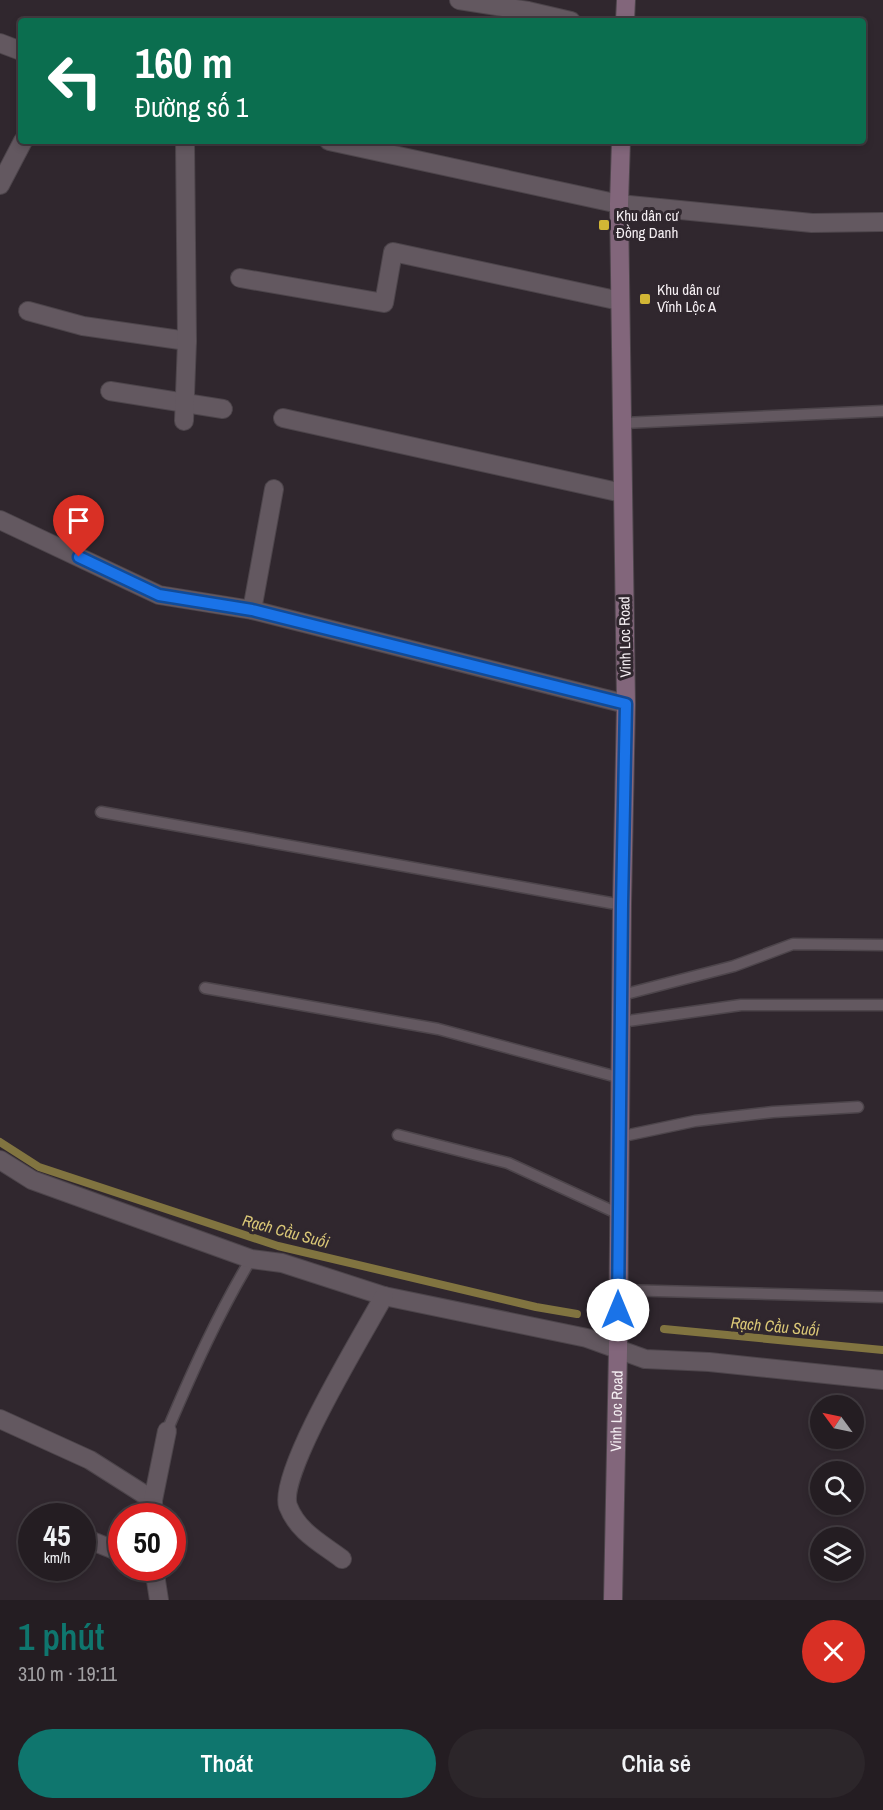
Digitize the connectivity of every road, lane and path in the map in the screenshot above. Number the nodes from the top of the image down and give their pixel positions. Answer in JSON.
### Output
{"nodes":[{"id":1,"x":459,"y":0,"type":"edge"},
{"id":2,"x":626,"y":0,"type":"edge"},
{"id":3,"x":558,"y":18,"type":"edge"},
{"id":4,"x":625,"y":18,"type":"edge"},
{"id":5,"x":0,"y":43,"type":"edge"},
{"id":6,"x":18,"y":50,"type":"edge"},
{"id":7,"x":21,"y":144,"type":"edge"},
{"id":8,"x":185,"y":144,"type":"edge"},
{"id":9,"x":343,"y":144,"type":"edge"},
{"id":10,"x":621,"y":144,"type":"edge"},
{"id":11,"x":0,"y":185,"type":"edge"},
{"id":12,"x":619,"y":204,"type":"junction"},
{"id":13,"x":883,"y":222,"type":"edge"},
{"id":14,"x":240,"y":278,"type":"dead end"},
{"id":15,"x":620,"y":301,"type":"junction"},
{"id":16,"x":28,"y":311,"type":"dead end"},
{"id":17,"x":187,"y":341,"type":"junction"},
{"id":18,"x":110,"y":391,"type":"dead end"},
{"id":19,"x":223,"y":409,"type":"dead end"},
{"id":20,"x":883,"y":411,"type":"edge"},
{"id":21,"x":184,"y":412,"type":"junction"},
{"id":22,"x":283,"y":418,"type":"dead end"},
{"id":23,"x":624,"y":423,"type":"junction"},
{"id":24,"x":274,"y":489,"type":"dead end"},
{"id":25,"x":622,"y":493,"type":"junction"},
{"id":26,"x":0,"y":520,"type":"edge"},
{"id":27,"x":252,"y":610,"type":"junction"},
{"id":28,"x":626,"y":704,"type":"junction"},
{"id":29,"x":101,"y":812,"type":"dead end"},
{"id":30,"x":622,"y":905,"type":"junction"},
{"id":31,"x":883,"y":945,"type":"edge"},
{"id":32,"x":205,"y":988,"type":"dead end"},
{"id":33,"x":622,"y":995,"type":"junction"},
{"id":34,"x":883,"y":1005,"type":"edge"},
{"id":35,"x":621,"y":1022,"type":"junction"},
{"id":36,"x":621,"y":1078,"type":"junction"},
{"id":37,"x":858,"y":1107,"type":"dead end"},
{"id":38,"x":398,"y":1135,"type":"dead end"},
{"id":39,"x":620,"y":1137,"type":"junction"},
{"id":40,"x":0,"y":1160,"type":"edge"},
{"id":41,"x":619,"y":1214,"type":"junction"},
{"id":42,"x":251,"y":1259,"type":"junction"},
{"id":43,"x":619,"y":1290,"type":"junction"},
{"id":44,"x":384,"y":1296,"type":"junction"},
{"id":45,"x":883,"y":1297,"type":"edge"},
{"id":46,"x":618,"y":1350,"type":"junction"},
{"id":47,"x":883,"y":1380,"type":"edge"},
{"id":48,"x":0,"y":1419,"type":"edge"},
{"id":49,"x":167,"y":1431,"type":"joint"},
{"id":50,"x":146,"y":1503,"type":"edge"},
{"id":51,"x":154,"y":1503,"type":"edge"},
{"id":52,"x":342,"y":1559,"type":"dead end"},
{"id":53,"x":156,"y":1581,"type":"edge"},
{"id":54,"x":159,"y":1600,"type":"edge"},
{"id":55,"x":613,"y":1600,"type":"edge"}],
"edges":[{"from":1,"to":3,"type":"street"},
{"from":2,"to":4,"type":"main road"},
{"from":5,"to":6,"type":"street"},
{"from":7,"to":11,"type":"street"},
{"from":8,"to":17,"type":"street"},
{"from":9,"to":12,"type":"street"},
{"from":10,"to":12,"type":"main road","name":"Vinh Loc Road"},
{"from":12,"to":13,"type":"street"},
{"from":12,"to":15,"type":"main road","name":"Vinh Loc Road"},
{"from":14,"to":15,"type":"street"},
{"from":15,"to":23,"type":"main road","name":"Vinh Loc Road"},
{"from":16,"to":17,"type":"street"},
{"from":17,"to":21,"type":"street"},
{"from":18,"to":21,"type":"street"},
{"from":19,"to":21,"type":"street"},
{"from":20,"to":23,"type":"lane"},
{"from":22,"to":25,"type":"street"},
{"from":23,"to":25,"type":"main road","name":"Vinh Loc Road"},
{"from":24,"to":27,"type":"street"},
{"from":25,"to":28,"type":"main road","name":"Vinh Loc Road"},
{"from":26,"to":27,"type":"street"},
{"from":27,"to":28,"type":"street"},
{"from":28,"to":30,"type":"main road","name":"Vinh Loc Road"},
{"from":29,"to":30,"type":"lane"},
{"from":30,"to":33,"type":"main road","name":"Vinh Loc Road"},
{"from":31,"to":33,"type":"lane"},
{"from":32,"to":36,"type":"lane"},
{"from":33,"to":35,"type":"main road","name":"Vinh Loc Road"},
{"from":34,"to":35,"type":"lane"},
{"from":35,"to":36,"type":"main road","name":"Vinh Loc Road"},
{"from":36,"to":39,"type":"main road","name":"Vinh Loc Road"},
{"from":37,"to":39,"type":"lane"},
{"from":38,"to":41,"type":"lane"},
{"from":39,"to":41,"type":"main road","name":"Vinh Loc Road"},
{"from":40,"to":42,"type":"street"},
{"from":41,"to":43,"type":"main road","name":"Vinh Loc Road"},
{"from":42,"to":44,"type":"street"},
{"from":42,"to":49,"type":"lane"},
{"from":43,"to":45,"type":"lane"},
{"from":43,"to":46,"type":"main road","name":"Vinh Loc Road"},
{"from":44,"to":46,"type":"street"},
{"from":44,"to":52,"type":"street"},
{"from":46,"to":47,"type":"street"},
{"from":46,"to":55,"type":"main road","name":"Vinh Loc Road"},
{"from":48,"to":50,"type":"street"},
{"from":49,"to":51,"type":"street"},
{"from":53,"to":54,"type":"street"}]}
